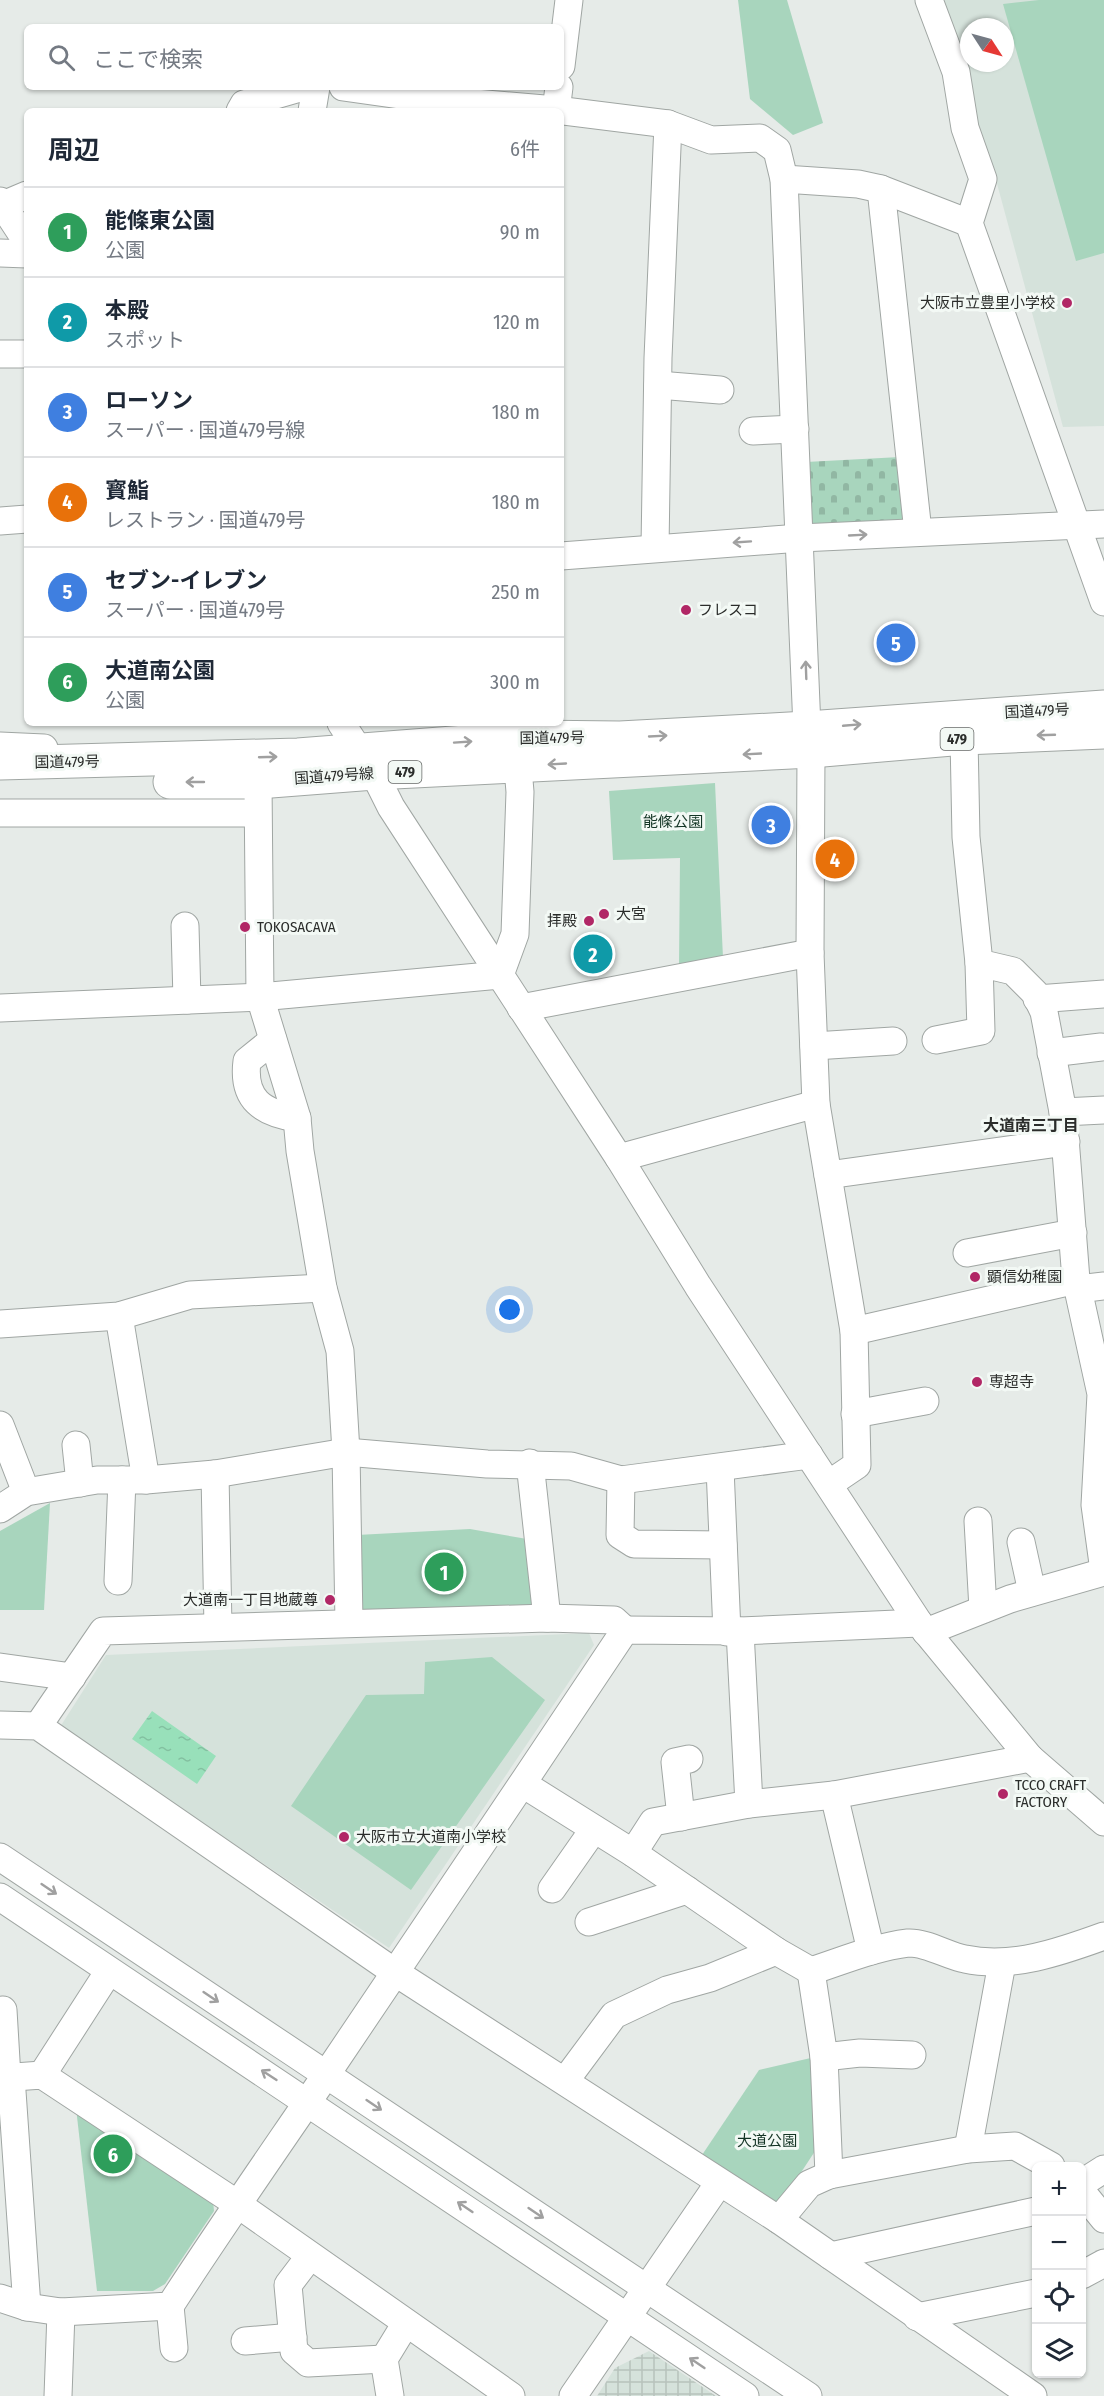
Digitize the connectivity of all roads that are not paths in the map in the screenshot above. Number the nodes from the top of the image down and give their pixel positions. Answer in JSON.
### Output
{"nodes":[{"id":1,"x":568,"y":0,"type":"edge"},
{"id":2,"x":929,"y":0,"type":"edge"},
{"id":3,"x":564,"y":38,"type":"edge"},
{"id":4,"x":293,"y":90,"type":"edge"},
{"id":5,"x":316,"y":90,"type":"edge"},
{"id":6,"x":357,"y":90,"type":"edge"},
{"id":7,"x":557,"y":103,"type":"edge"},
{"id":8,"x":428,"y":105,"type":"edge"},
{"id":9,"x":242,"y":108,"type":"edge"},
{"id":10,"x":312,"y":108,"type":"edge"},
{"id":11,"x":668,"y":124,"type":"junction"},
{"id":12,"x":784,"y":179,"type":"junction"},
{"id":13,"x":881,"y":189,"type":"junction"},
{"id":14,"x":10,"y":201,"type":"edge"},
{"id":15,"x":969,"y":224,"type":"junction"},
{"id":16,"x":24,"y":235,"type":"edge"},
{"id":17,"x":0,"y":253,"type":"edge"},
{"id":18,"x":24,"y":254,"type":"edge"},
{"id":19,"x":0,"y":354,"type":"edge"},
{"id":20,"x":24,"y":354,"type":"edge"},
{"id":21,"x":658,"y":385,"type":"junction"},
{"id":22,"x":720,"y":390,"type":"dead end"},
{"id":23,"x":795,"y":429,"type":"junction"},
{"id":24,"x":753,"y":431,"type":"dead end"},
{"id":25,"x":24,"y":519,"type":"edge"},
{"id":26,"x":0,"y":520,"type":"edge"},
{"id":27,"x":1104,"y":524,"type":"edge"},
{"id":28,"x":1077,"y":525,"type":"junction"},
{"id":29,"x":918,"y":532,"type":"junction"},
{"id":30,"x":800,"y":538,"type":"junction"},
{"id":31,"x":656,"y":548,"type":"junction"},
{"id":32,"x":564,"y":556,"type":"edge"},
{"id":33,"x":1104,"y":602,"type":"edge"},
{"id":34,"x":1104,"y":707,"type":"edge"},
{"id":35,"x":530,"y":730,"type":"edge"},
{"id":36,"x":1104,"y":732,"type":"edge"},
{"id":37,"x":964,"y":738,"type":"junction"},
{"id":38,"x":809,"y":740,"type":"junction"},
{"id":39,"x":0,"y":746,"type":"edge"},
{"id":40,"x":358,"y":749,"type":"edge"},
{"id":41,"x":231,"y":758,"type":"junction"},
{"id":42,"x":0,"y":763,"type":"edge"},
{"id":43,"x":519,"y":768,"type":"junction"},
{"id":44,"x":0,"y":782,"type":"edge"},
{"id":45,"x":258,"y":797,"type":"junction"},
{"id":46,"x":0,"y":813,"type":"edge"},
{"id":47,"x":185,"y":926,"type":"dead end"},
{"id":48,"x":810,"y":953,"type":"junction"},
{"id":49,"x":979,"y":963,"type":"junction"},
{"id":50,"x":500,"y":975,"type":"junction"},
{"id":51,"x":1104,"y":994,"type":"edge"},
{"id":52,"x":260,"y":997,"type":"junction"},
{"id":53,"x":1037,"y":999,"type":"junction"},
{"id":54,"x":187,"y":1000,"type":"junction"},
{"id":55,"x":0,"y":1008,"type":"edge"},
{"id":56,"x":520,"y":1008,"type":"junction"},
{"id":57,"x":273,"y":1040,"type":"junction"},
{"id":58,"x":936,"y":1040,"type":"dead end"},
{"id":59,"x":893,"y":1041,"type":"dead end"},
{"id":60,"x":814,"y":1046,"type":"junction"},
{"id":61,"x":1101,"y":1047,"type":"dead end"},
{"id":62,"x":1051,"y":1053,"type":"junction"},
{"id":63,"x":816,"y":1104,"type":"junction"},
{"id":64,"x":1104,"y":1110,"type":"edge"},
{"id":65,"x":1064,"y":1112,"type":"junction"},
{"id":66,"x":297,"y":1118,"type":"junction"},
{"id":67,"x":1066,"y":1142,"type":"junction"},
{"id":68,"x":619,"y":1158,"type":"junction"},
{"id":69,"x":828,"y":1175,"type":"junction"},
{"id":70,"x":1073,"y":1233,"type":"junction"},
{"id":71,"x":967,"y":1253,"type":"dead end"},
{"id":72,"x":1086,"y":1285,"type":"edge"},
{"id":73,"x":323,"y":1288,"type":"junction"},
{"id":74,"x":119,"y":1316,"type":"junction"},
{"id":75,"x":0,"y":1324,"type":"edge"},
{"id":76,"x":854,"y":1331,"type":"junction"},
{"id":77,"x":925,"y":1401,"type":"dead end"},
{"id":78,"x":855,"y":1414,"type":"junction"},
{"id":79,"x":1102,"y":1414,"type":"edge"},
{"id":80,"x":0,"y":1425,"type":"edge"},
{"id":81,"x":76,"y":1444,"type":"dead end"},
{"id":82,"x":346,"y":1452,"type":"junction"},
{"id":83,"x":809,"y":1455,"type":"junction"},
{"id":84,"x":530,"y":1463,"type":"junction"},
{"id":85,"x":720,"y":1468,"type":"junction"},
{"id":86,"x":215,"y":1474,"type":"junction"},
{"id":87,"x":134,"y":1480,"type":"junction"},
{"id":88,"x":621,"y":1480,"type":"junction"},
{"id":89,"x":80,"y":1483,"type":"junction"},
{"id":90,"x":829,"y":1484,"type":"junction"},
{"id":91,"x":26,"y":1492,"type":"junction"},
{"id":92,"x":0,"y":1509,"type":"edge"},
{"id":93,"x":978,"y":1521,"type":"dead end"},
{"id":94,"x":1021,"y":1542,"type":"dead end"},
{"id":95,"x":723,"y":1545,"type":"junction"},
{"id":96,"x":1104,"y":1572,"type":"edge"},
{"id":97,"x":118,"y":1581,"type":"dead end"},
{"id":98,"x":1032,"y":1592,"type":"junction"},
{"id":99,"x":983,"y":1609,"type":"junction"},
{"id":100,"x":547,"y":1618,"type":"junction"},
{"id":101,"x":349,"y":1623,"type":"junction"},
{"id":102,"x":218,"y":1627,"type":"junction"},
{"id":103,"x":923,"y":1627,"type":"junction"},
{"id":104,"x":624,"y":1630,"type":"junction"},
{"id":105,"x":734,"y":1631,"type":"junction"},
{"id":106,"x":0,"y":1667,"type":"edge"},
{"id":107,"x":72,"y":1677,"type":"junction"},
{"id":108,"x":0,"y":1725,"type":"edge"},
{"id":109,"x":38,"y":1726,"type":"junction"},
{"id":110,"x":1030,"y":1758,"type":"junction"},
{"id":111,"x":689,"y":1759,"type":"dead end"},
{"id":112,"x":523,"y":1784,"type":"junction"},
{"id":113,"x":834,"y":1795,"type":"junction"},
{"id":114,"x":749,"y":1804,"type":"junction"},
{"id":115,"x":681,"y":1817,"type":"junction"},
{"id":116,"x":1104,"y":1821,"type":"edge"},
{"id":117,"x":594,"y":1829,"type":"junction"},
{"id":118,"x":633,"y":1853,"type":"junction"},
{"id":119,"x":0,"y":1857,"type":"edge"},
{"id":120,"x":552,"y":1889,"type":"dead end"},
{"id":121,"x":687,"y":1890,"type":"junction"},
{"id":122,"x":0,"y":1898,"type":"edge"},
{"id":123,"x":589,"y":1922,"type":"dead end"},
{"id":124,"x":1104,"y":1936,"type":"edge"},
{"id":125,"x":776,"y":1951,"type":"junction"},
{"id":126,"x":871,"y":1951,"type":"junction"},
{"id":127,"x":1002,"y":1963,"type":"junction"},
{"id":128,"x":109,"y":1971,"type":"junction"},
{"id":129,"x":393,"y":1971,"type":"junction"},
{"id":130,"x":811,"y":1971,"type":"junction"},
{"id":131,"x":3,"y":2010,"type":"dead end"},
{"id":132,"x":912,"y":2055,"type":"dead end"},
{"id":133,"x":824,"y":2057,"type":"junction"},
{"id":134,"x":327,"y":2073,"type":"junction"},
{"id":135,"x":42,"y":2075,"type":"junction"},
{"id":136,"x":6,"y":2077,"type":"edge"},
{"id":137,"x":565,"y":2081,"type":"junction"},
{"id":138,"x":307,"y":2101,"type":"junction"},
{"id":139,"x":968,"y":2149,"type":"junction"},
{"id":140,"x":1044,"y":2162,"type":"edge"},
{"id":141,"x":1104,"y":2169,"type":"edge"},
{"id":142,"x":829,"y":2175,"type":"junction"},
{"id":143,"x":720,"y":2183,"type":"junction"},
{"id":144,"x":1086,"y":2187,"type":"edge"},
{"id":145,"x":1086,"y":2196,"type":"edge"},
{"id":146,"x":236,"y":2203,"type":"junction"},
{"id":147,"x":1032,"y":2212,"type":"edge"},
{"id":148,"x":1104,"y":2219,"type":"edge"},
{"id":149,"x":779,"y":2220,"type":"junction"},
{"id":150,"x":310,"y":2256,"type":"junction"},
{"id":151,"x":831,"y":2256,"type":"junction"},
{"id":152,"x":1104,"y":2263,"type":"edge"},
{"id":153,"x":1086,"y":2273,"type":"edge"},
{"id":154,"x":647,"y":2288,"type":"junction"},
{"id":155,"x":1032,"y":2294,"type":"edge"},
{"id":156,"x":0,"y":2298,"type":"edge"},
{"id":157,"x":170,"y":2306,"type":"junction"},
{"id":158,"x":27,"y":2307,"type":"junction"},
{"id":159,"x":61,"y":2312,"type":"junction"},
{"id":160,"x":627,"y":2317,"type":"junction"},
{"id":161,"x":917,"y":2317,"type":"junction"},
{"id":162,"x":406,"y":2324,"type":"junction"},
{"id":163,"x":292,"y":2337,"type":"junction"},
{"id":164,"x":245,"y":2341,"type":"dead end"},
{"id":165,"x":174,"y":2348,"type":"dead end"},
{"id":166,"x":384,"y":2359,"type":"junction"},
{"id":167,"x":58,"y":2396,"type":"edge"},
{"id":168,"x":390,"y":2396,"type":"edge"},
{"id":169,"x":511,"y":2396,"type":"edge"},
{"id":170,"x":573,"y":2396,"type":"edge"},
{"id":171,"x":745,"y":2396,"type":"edge"},
{"id":172,"x":808,"y":2396,"type":"edge"},
{"id":173,"x":1033,"y":2396,"type":"edge"}],
"edges":[{"from":1,"to":3,"type":"street"},
{"from":2,"to":15,"type":"street"},
{"from":4,"to":9,"type":"street"},
{"from":5,"to":10,"type":"street"},
{"from":6,"to":8,"type":"street"},
{"from":7,"to":8,"type":"street"},
{"from":7,"to":11,"type":"street"},
{"from":11,"to":12,"type":"street"},
{"from":11,"to":21,"type":"street"},
{"from":12,"to":13,"type":"street"},
{"from":12,"to":23,"type":"street"},
{"from":13,"to":15,"type":"street"},
{"from":13,"to":29,"type":"street"},
{"from":14,"to":16,"type":"street"},
{"from":15,"to":28,"type":"street"},
{"from":17,"to":18,"type":"street"},
{"from":19,"to":20,"type":"street"},
{"from":21,"to":22,"type":"street"},
{"from":21,"to":31,"type":"street"},
{"from":23,"to":24,"type":"street"},
{"from":23,"to":30,"type":"street"},
{"from":25,"to":26,"type":"street"},
{"from":27,"to":28,"type":"street"},
{"from":28,"to":29,"type":"street"},
{"from":28,"to":33,"type":"street"},
{"from":30,"to":29,"type":"street","one_way":true},
{"from":30,"to":31,"type":"street","one_way":true},
{"from":38,"to":30,"type":"street","one_way":true},
{"from":31,"to":32,"type":"street"},
{"from":38,"to":34,"type":"highway","name":"国道479号","number":"479","one_way":true},
{"from":35,"to":38,"type":"highway","name":"国道479号","number":"479","one_way":true},
{"from":40,"to":35,"type":"highway","name":"国道479号","number":"479","one_way":true},
{"from":36,"to":37,"type":"highway","name":"国道479号","number":"479","one_way":true},
{"from":37,"to":38,"type":"highway","name":"国道479号","number":"479"},
{"from":37,"to":49,"type":"street"},
{"from":38,"to":43,"type":"highway","name":"国道479号線","number":"479","one_way":true},
{"from":38,"to":48,"type":"street"},
{"from":39,"to":41,"type":"street"},
{"from":41,"to":40,"type":"highway","name":"国道479号","number":"479","one_way":true},
{"from":40,"to":43,"type":"highway","name":"国道479号線","number":"479"},
{"from":40,"to":45,"type":"highway","name":"国道479号線","number":"479"},
{"from":40,"to":50,"type":"street"},
{"from":41,"to":42,"type":"highway","name":"国道479号","number":"479"},
{"from":43,"to":50,"type":"street"},
{"from":45,"to":44,"type":"highway","name":"国道479号線","number":"479","one_way":true},
{"from":45,"to":46,"type":"street"},
{"from":45,"to":52,"type":"street"},
{"from":47,"to":54,"type":"street"},
{"from":48,"to":56,"type":"street"},
{"from":48,"to":60,"type":"street"},
{"from":49,"to":53,"type":"street"},
{"from":49,"to":58,"type":"street"},
{"from":50,"to":52,"type":"street"},
{"from":50,"to":56,"type":"street"},
{"from":51,"to":53,"type":"street"},
{"from":52,"to":54,"type":"street"},
{"from":52,"to":57,"type":"street"},
{"from":53,"to":62,"type":"street"},
{"from":54,"to":55,"type":"street"},
{"from":56,"to":68,"type":"street"},
{"from":57,"to":66,"type":"street"},
{"from":57,"to":66,"type":"street"},
{"from":59,"to":60,"type":"street"},
{"from":60,"to":63,"type":"street"},
{"from":61,"to":62,"type":"street"},
{"from":62,"to":65,"type":"street"},
{"from":63,"to":68,"type":"street"},
{"from":63,"to":69,"type":"street"},
{"from":64,"to":65,"type":"street"},
{"from":65,"to":67,"type":"street"},
{"from":66,"to":73,"type":"street"},
{"from":67,"to":69,"type":"street"},
{"from":67,"to":70,"type":"street"},
{"from":68,"to":83,"type":"street"},
{"from":69,"to":76,"type":"street"},
{"from":70,"to":71,"type":"street"},
{"from":70,"to":72,"type":"street"},
{"from":72,"to":76,"type":"street"},
{"from":72,"to":79,"type":"street"},
{"from":73,"to":74,"type":"street"},
{"from":73,"to":82,"type":"street"},
{"from":74,"to":75,"type":"street"},
{"from":74,"to":87,"type":"street"},
{"from":76,"to":78,"type":"street"},
{"from":77,"to":78,"type":"street"},
{"from":78,"to":90,"type":"street"},
{"from":79,"to":96,"type":"street"},
{"from":80,"to":91,"type":"street"},
{"from":81,"to":89,"type":"street"},
{"from":82,"to":84,"type":"street"},
{"from":82,"to":86,"type":"street"},
{"from":82,"to":101,"type":"street"},
{"from":83,"to":85,"type":"street"},
{"from":83,"to":90,"type":"street"},
{"from":84,"to":88,"type":"street"},
{"from":84,"to":100,"type":"street"},
{"from":85,"to":88,"type":"street"},
{"from":85,"to":95,"type":"street"},
{"from":86,"to":87,"type":"street"},
{"from":86,"to":102,"type":"street"},
{"from":87,"to":89,"type":"street"},
{"from":87,"to":97,"type":"street"},
{"from":88,"to":95,"type":"street"},
{"from":89,"to":91,"type":"street"},
{"from":90,"to":103,"type":"street"},
{"from":91,"to":92,"type":"street"},
{"from":93,"to":99,"type":"street"},
{"from":94,"to":98,"type":"street"},
{"from":95,"to":105,"type":"street"},
{"from":96,"to":98,"type":"street"},
{"from":98,"to":99,"type":"street"},
{"from":99,"to":103,"type":"street"},
{"from":100,"to":101,"type":"street"},
{"from":100,"to":104,"type":"street"},
{"from":101,"to":102,"type":"street"},
{"from":102,"to":107,"type":"street"},
{"from":103,"to":105,"type":"street"},
{"from":103,"to":110,"type":"street"},
{"from":104,"to":105,"type":"street"},
{"from":104,"to":112,"type":"street"},
{"from":105,"to":114,"type":"street"},
{"from":106,"to":107,"type":"street"},
{"from":107,"to":109,"type":"street"},
{"from":108,"to":109,"type":"street"},
{"from":109,"to":129,"type":"street"},
{"from":110,"to":113,"type":"street"},
{"from":110,"to":116,"type":"street"},
{"from":111,"to":115,"type":"street"},
{"from":112,"to":117,"type":"street"},
{"from":112,"to":129,"type":"street"},
{"from":113,"to":114,"type":"street"},
{"from":113,"to":126,"type":"street"},
{"from":114,"to":115,"type":"street"},
{"from":115,"to":118,"type":"street"},
{"from":117,"to":118,"type":"street"},
{"from":117,"to":120,"type":"street"},
{"from":118,"to":121,"type":"street"},
{"from":119,"to":134,"type":"street","one_way":true},
{"from":121,"to":123,"type":"street"},
{"from":121,"to":125,"type":"street"},
{"from":122,"to":128,"type":"street"},
{"from":124,"to":127,"type":"street"},
{"from":125,"to":130,"type":"street"},
{"from":125,"to":137,"type":"street"},
{"from":126,"to":127,"type":"street"},
{"from":126,"to":130,"type":"street"},
{"from":127,"to":139,"type":"street"},
{"from":128,"to":135,"type":"street"},
{"from":138,"to":128,"type":"street","one_way":true},
{"from":129,"to":134,"type":"street"},
{"from":129,"to":137,"type":"street"},
{"from":130,"to":133,"type":"street"},
{"from":131,"to":136,"type":"street"},
{"from":132,"to":133,"type":"street"},
{"from":133,"to":142,"type":"street"},
{"from":134,"to":138,"type":"street"},
{"from":134,"to":154,"type":"street","one_way":true},
{"from":135,"to":136,"type":"street"},
{"from":135,"to":146,"type":"street"},
{"from":136,"to":158,"type":"street"},
{"from":137,"to":143,"type":"street"},
{"from":138,"to":146,"type":"street"},
{"from":160,"to":138,"type":"street","one_way":true},
{"from":139,"to":140,"type":"street"},
{"from":139,"to":142,"type":"street"},
{"from":141,"to":144,"type":"street"},
{"from":142,"to":149,"type":"street"},
{"from":143,"to":149,"type":"street"},
{"from":143,"to":154,"type":"street"},
{"from":145,"to":148,"type":"street"},
{"from":146,"to":150,"type":"street"},
{"from":146,"to":157,"type":"street"},
{"from":147,"to":151,"type":"street"},
{"from":149,"to":151,"type":"street"},
{"from":150,"to":162,"type":"street"},
{"from":150,"to":163,"type":"street"},
{"from":151,"to":161,"type":"street"},
{"from":152,"to":153,"type":"street"},
{"from":154,"to":160,"type":"street"},
{"from":154,"to":172,"type":"street"},
{"from":155,"to":161,"type":"street"},
{"from":156,"to":158,"type":"street"},
{"from":157,"to":159,"type":"street"},
{"from":157,"to":165,"type":"street"},
{"from":158,"to":159,"type":"street"},
{"from":159,"to":167,"type":"street"},
{"from":160,"to":170,"type":"street"},
{"from":171,"to":160,"type":"street","one_way":true},
{"from":161,"to":173,"type":"street"},
{"from":162,"to":166,"type":"street"},
{"from":162,"to":169,"type":"street"},
{"from":163,"to":164,"type":"street"},
{"from":163,"to":166,"type":"street"},
{"from":166,"to":168,"type":"street"}]}
